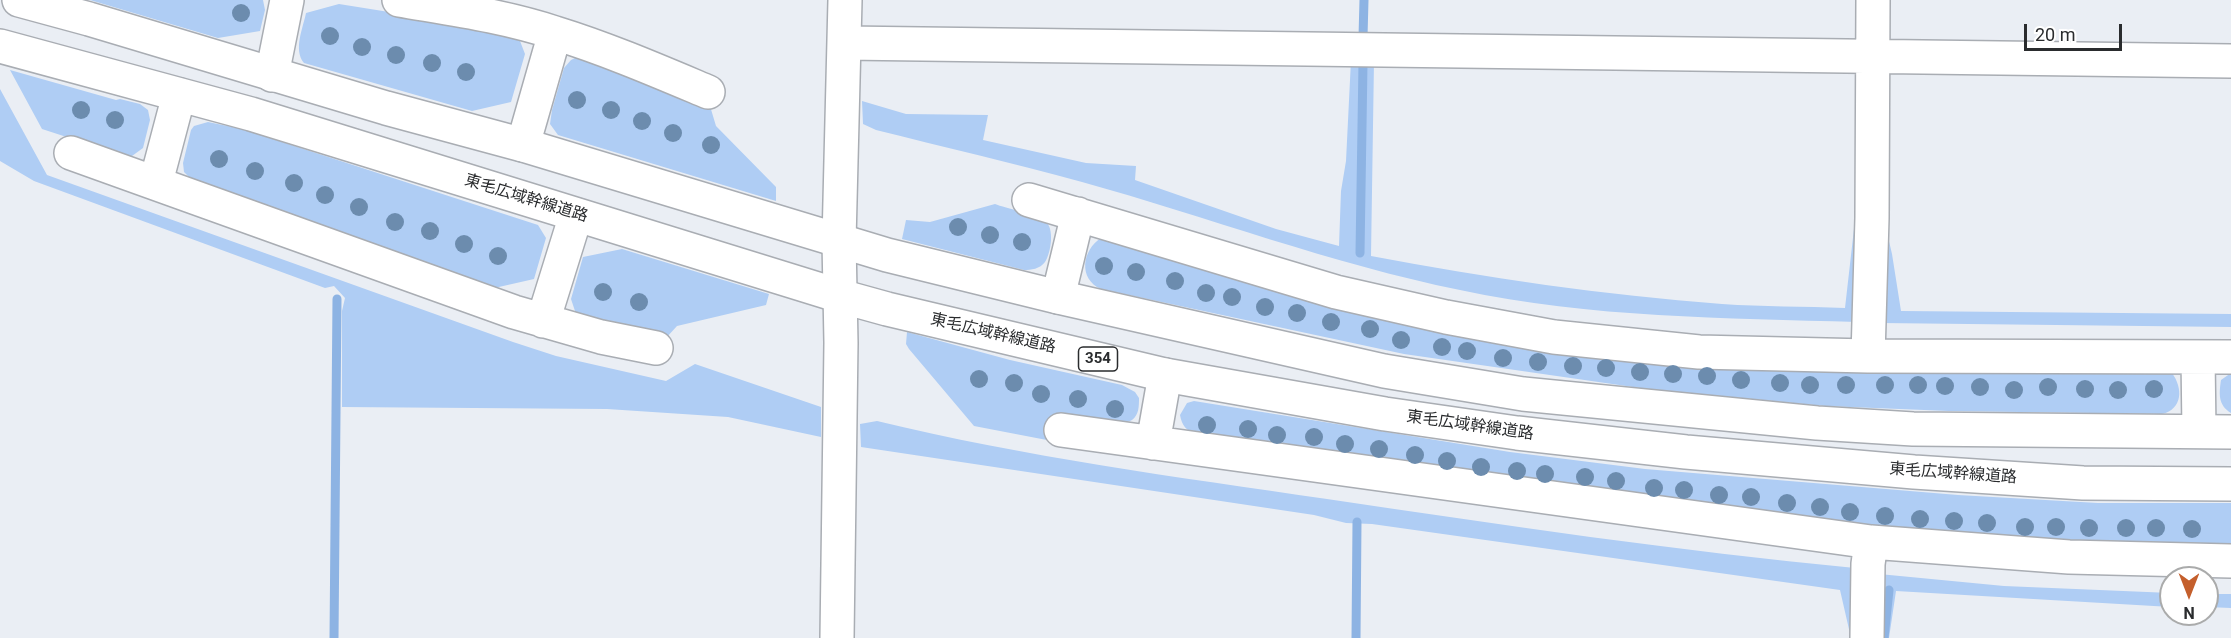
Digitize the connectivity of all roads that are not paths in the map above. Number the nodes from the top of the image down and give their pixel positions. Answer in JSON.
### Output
{"nodes":[{"id":1,"x":19,"y":0,"type":"edge"},
{"id":2,"x":287,"y":0,"type":"edge"},
{"id":3,"x":399,"y":0,"type":"edge"},
{"id":4,"x":845,"y":0,"type":"edge"},
{"id":5,"x":1873,"y":0,"type":"edge"},
{"id":6,"x":555,"y":33,"type":"junction"},
{"id":7,"x":845,"y":43,"type":"junction"},
{"id":8,"x":0,"y":46,"type":"edge"},
{"id":9,"x":1872,"y":57,"type":"junction"},
{"id":10,"x":2231,"y":61,"type":"edge"},
{"id":11,"x":272,"y":75,"type":"junction"},
{"id":12,"x":708,"y":92,"type":"dead end"},
{"id":13,"x":179,"y":95,"type":"junction"},
{"id":14,"x":523,"y":145,"type":"junction"},
{"id":15,"x":71,"y":153,"type":"dead end"},
{"id":16,"x":156,"y":182,"type":"junction"},
{"id":17,"x":1029,"y":200,"type":"dead end"},
{"id":18,"x":1078,"y":214,"type":"junction"},
{"id":19,"x":576,"y":215,"type":"junction"},
{"id":20,"x":839,"y":241,"type":"junction"},
{"id":21,"x":840,"y":296,"type":"junction"},
{"id":22,"x":1058,"y":297,"type":"junction"},
{"id":23,"x":543,"y":321,"type":"junction"},
{"id":24,"x":656,"y":348,"type":"dead end"},
{"id":25,"x":1868,"y":356,"type":"junction"},
{"id":26,"x":2198,"y":357,"type":"junction"},
{"id":27,"x":2231,"y":357,"type":"edge"},
{"id":28,"x":1165,"y":375,"type":"junction"},
{"id":29,"x":1061,"y":430,"type":"dead end"},
{"id":30,"x":2199,"y":432,"type":"junction"},
{"id":31,"x":2231,"y":432,"type":"edge"},
{"id":32,"x":1153,"y":443,"type":"junction"},
{"id":33,"x":2231,"y":484,"type":"edge"},
{"id":34,"x":1870,"y":542,"type":"junction"},
{"id":35,"x":2231,"y":561,"type":"edge"},
{"id":36,"x":837,"y":638,"type":"edge"},
{"id":37,"x":1867,"y":638,"type":"edge"}],
"edges":[{"from":1,"to":11,"type":"main road"},
{"from":2,"to":11,"type":"main road"},
{"from":3,"to":6,"type":"main road"},
{"from":4,"to":7,"type":"main road"},
{"from":5,"to":9,"type":"main road"},
{"from":6,"to":12,"type":"main road"},
{"from":6,"to":14,"type":"main road"},
{"from":7,"to":9,"type":"main road"},
{"from":7,"to":20,"type":"main road"},
{"from":8,"to":13,"type":"main road","name":"東毛広域幹線道路","number":"354"},
{"from":9,"to":10,"type":"main road"},
{"from":9,"to":25,"type":"main road"},
{"from":11,"to":14,"type":"main road"},
{"from":13,"to":16,"type":"main road"},
{"from":13,"to":19,"type":"main road","name":"東毛広域幹線道路","number":"354"},
{"from":14,"to":20,"type":"main road"},
{"from":15,"to":16,"type":"main road"},
{"from":16,"to":23,"type":"main road"},
{"from":17,"to":18,"type":"main road"},
{"from":18,"to":22,"type":"main road"},
{"from":18,"to":25,"type":"main road"},
{"from":19,"to":21,"type":"main road","name":"東毛広域幹線道路","number":"354"},
{"from":19,"to":23,"type":"main road"},
{"from":20,"to":21,"type":"main road"},
{"from":20,"to":22,"type":"main road"},
{"from":21,"to":28,"type":"main road","name":"東毛広域幹線道路","number":"354"},
{"from":21,"to":36,"type":"main road"},
{"from":22,"to":30,"type":"main road"},
{"from":23,"to":24,"type":"main road"},
{"from":25,"to":26,"type":"main road"},
{"from":26,"to":27,"type":"main road"},
{"from":26,"to":30,"type":"main road"},
{"from":28,"to":32,"type":"main road"},
{"from":28,"to":33,"type":"main road","name":"東毛広域幹線道路","number":"354"},
{"from":29,"to":32,"type":"main road"},
{"from":30,"to":31,"type":"main road"},
{"from":32,"to":34,"type":"main road"},
{"from":34,"to":35,"type":"main road"},
{"from":34,"to":37,"type":"main road"}]}
